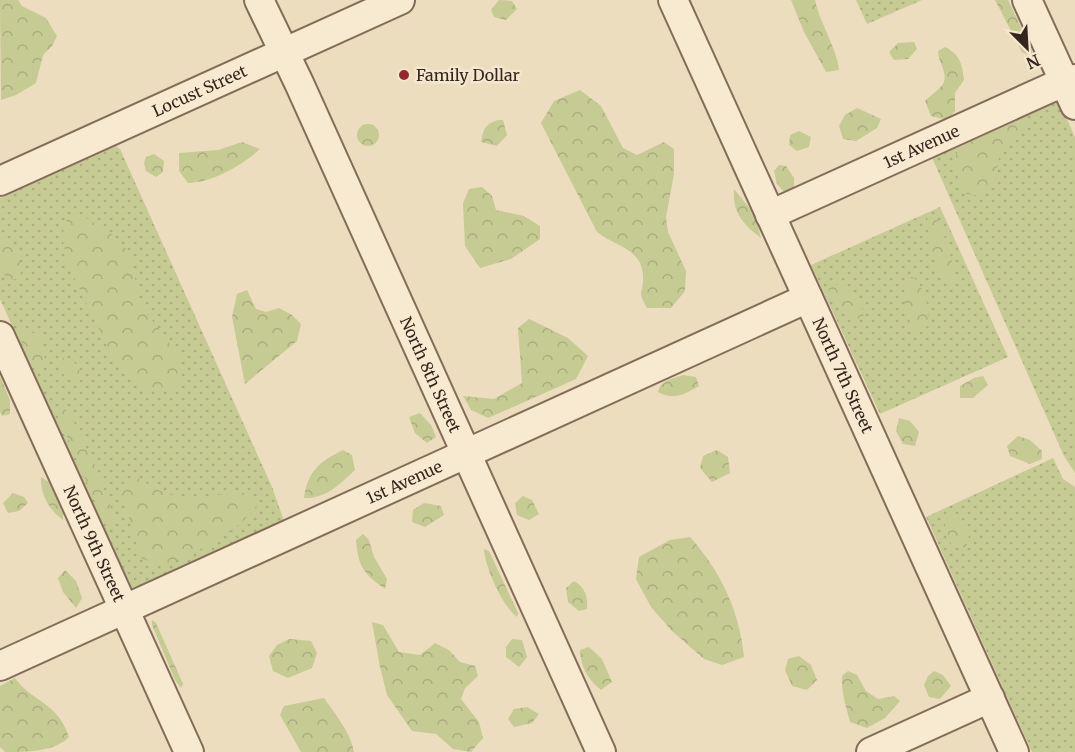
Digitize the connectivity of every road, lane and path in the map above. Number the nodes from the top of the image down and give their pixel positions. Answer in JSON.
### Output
{"nodes":[{"id":1,"x":259,"y":0,"type":"edge"},
{"id":2,"x":400,"y":0,"type":"edge"},
{"id":3,"x":673,"y":0,"type":"edge"},
{"id":4,"x":1027,"y":0,"type":"edge"},
{"id":5,"x":284,"y":53,"type":"junction"},
{"id":6,"x":1072,"y":89,"type":"edge"},
{"id":7,"x":0,"y":181,"type":"edge"},
{"id":8,"x":770,"y":215,"type":"junction"},
{"id":9,"x":808,"y":298,"type":"junction"},
{"id":10,"x":0,"y":336,"type":"edge"},
{"id":11,"x":466,"y":454,"type":"junction"},
{"id":12,"x":124,"y":609,"type":"junction"},
{"id":13,"x":0,"y":666,"type":"edge"},
{"id":14,"x":990,"y":698,"type":"junction"},
{"id":15,"x":189,"y":752,"type":"edge"},
{"id":16,"x":601,"y":752,"type":"edge"},
{"id":17,"x":871,"y":752,"type":"edge"},
{"id":18,"x":1014,"y":752,"type":"edge"}],
"edges":[{"from":1,"to":5,"type":"street","name":"North 8th Street"},
{"from":2,"to":5,"type":"street","name":"Locust Street"},
{"from":3,"to":8,"type":"street","name":"North 7th Street"},
{"from":4,"to":6,"type":"street"},
{"from":5,"to":7,"type":"street","name":"Locust Street"},
{"from":5,"to":11,"type":"street","name":"North 8th Street"},
{"from":6,"to":8,"type":"street","name":"1st Avenue"},
{"from":8,"to":9,"type":"street","name":"North 7th Street"},
{"from":9,"to":11,"type":"street","name":"1st Avenue"},
{"from":9,"to":14,"type":"street","name":"North 7th Street"},
{"from":10,"to":12,"type":"street","name":"North 9th Street"},
{"from":11,"to":12,"type":"street","name":"1st Avenue"},
{"from":11,"to":16,"type":"street","name":"North 8th Street"},
{"from":12,"to":13,"type":"street","name":"1st Avenue"},
{"from":12,"to":15,"type":"street","name":"North 9th Street"},
{"from":14,"to":17,"type":"street"},
{"from":14,"to":18,"type":"street","name":"North 7th Street"}]}
